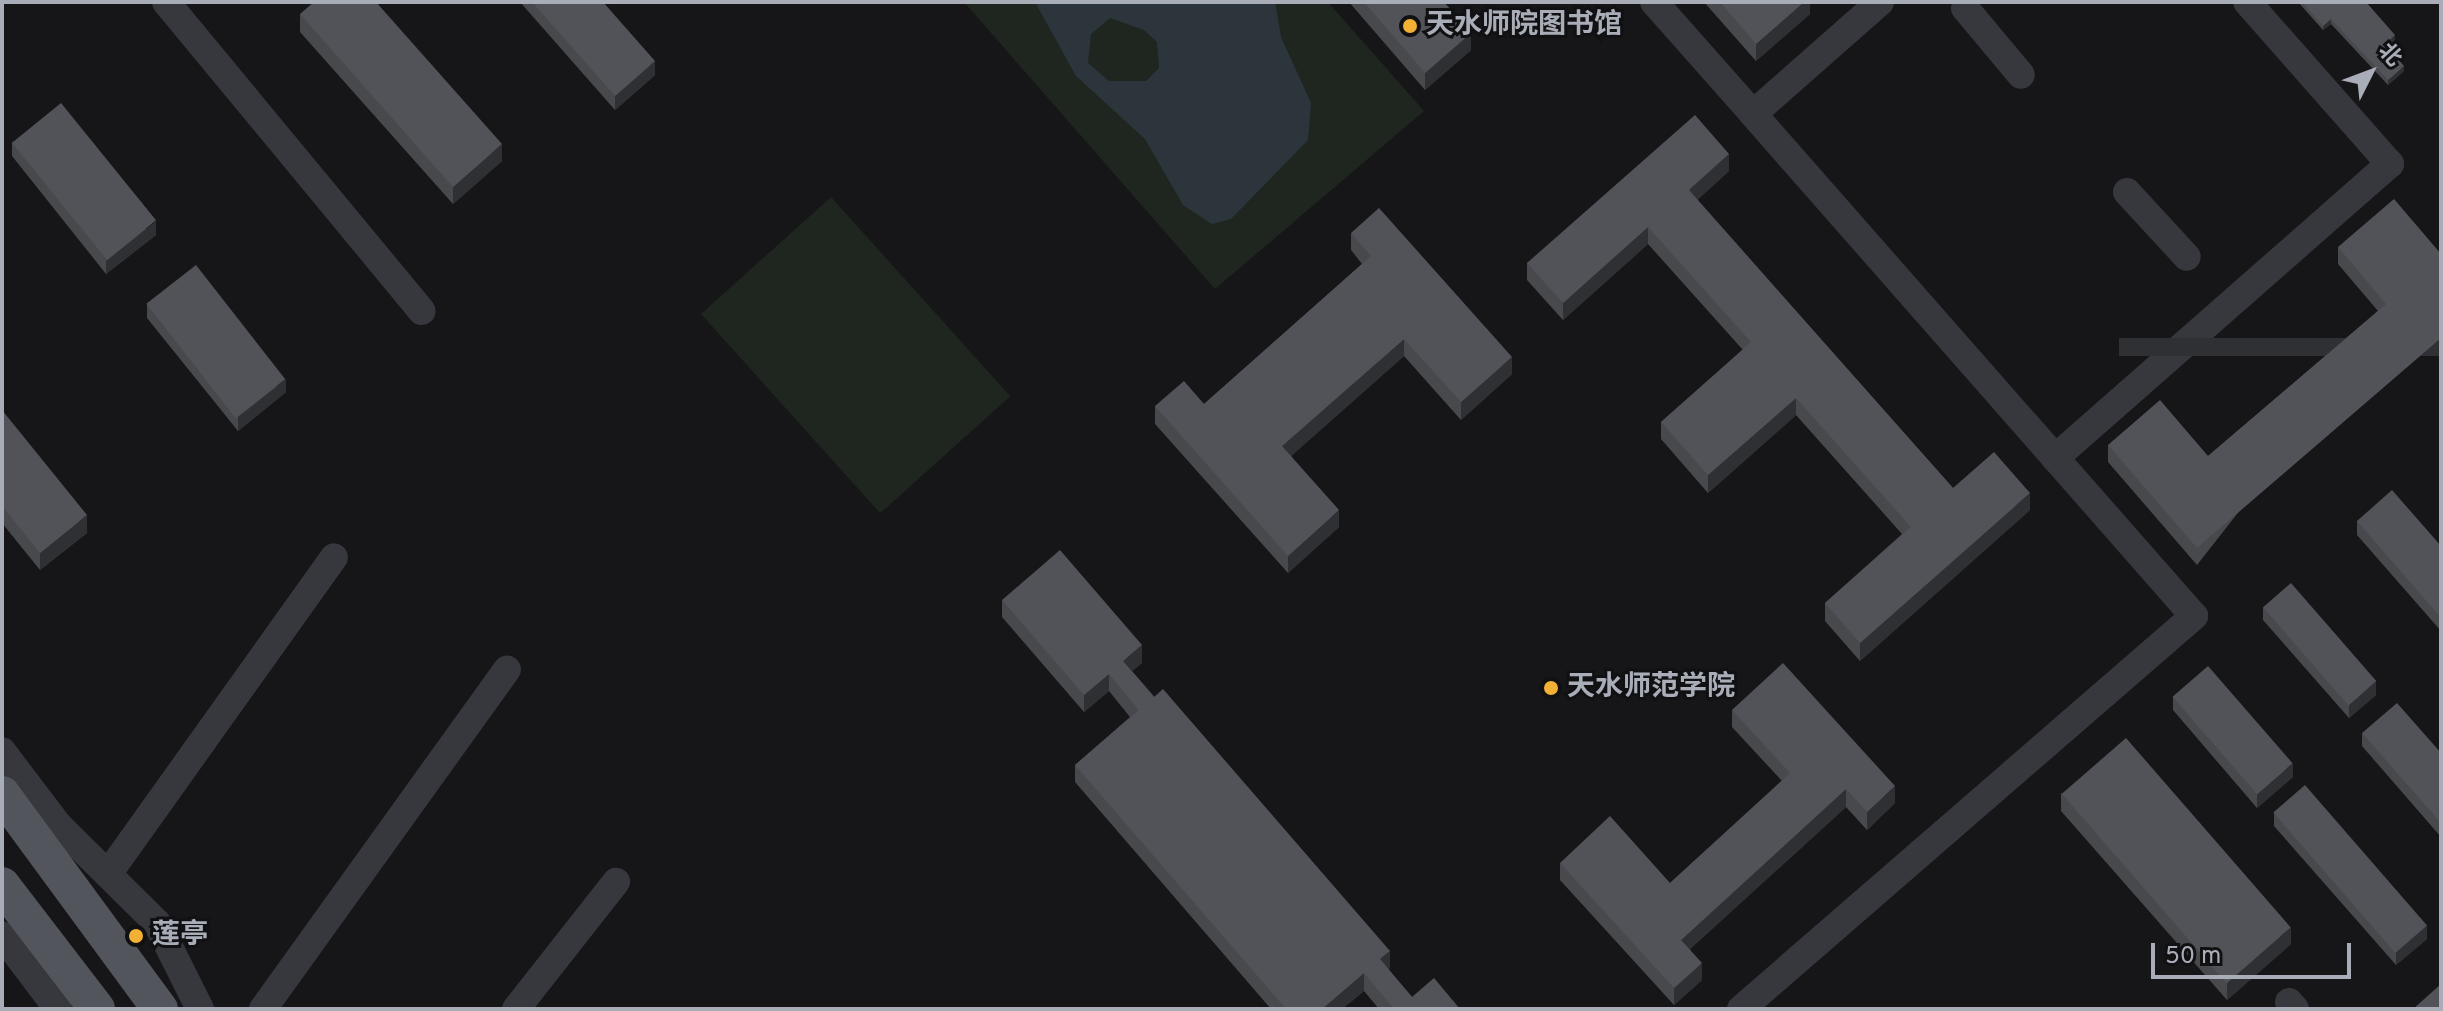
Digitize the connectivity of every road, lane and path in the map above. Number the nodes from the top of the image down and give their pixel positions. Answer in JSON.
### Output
{"nodes":[{"id":1,"x":166,"y":2,"type":"edge"},
{"id":2,"x":1654,"y":2,"type":"edge"},
{"id":3,"x":1880,"y":2,"type":"edge"},
{"id":4,"x":2247,"y":2,"type":"edge"},
{"id":5,"x":1965,"y":8,"type":"dead end"},
{"id":6,"x":2021,"y":75,"type":"dead end"},
{"id":7,"x":1753,"y":114,"type":"junction"},
{"id":8,"x":2127,"y":192,"type":"dead end"},
{"id":9,"x":2187,"y":257,"type":"dead end"},
{"id":10,"x":422,"y":311,"type":"dead end"},
{"id":11,"x":2055,"y":458,"type":"junction"},
{"id":12,"x":334,"y":557,"type":"dead end"},
{"id":13,"x":507,"y":670,"type":"dead end"},
{"id":14,"x":2,"y":751,"type":"edge"},
{"id":15,"x":2,"y":794,"type":"edge"},
{"id":16,"x":108,"y":874,"type":"junction"},
{"id":17,"x":616,"y":882,"type":"dead end"},
{"id":18,"x":2,"y":885,"type":"edge"},
{"id":19,"x":2,"y":935,"type":"edge"},
{"id":20,"x":58,"y":1009,"type":"edge"},
{"id":21,"x":97,"y":1009,"type":"edge"},
{"id":22,"x":160,"y":1009,"type":"edge"},
{"id":23,"x":200,"y":1009,"type":"edge"},
{"id":24,"x":263,"y":1009,"type":"edge"},
{"id":25,"x":516,"y":1009,"type":"edge"},
{"id":26,"x":1741,"y":1009,"type":"edge"}],
"edges":[{"from":1,"to":10,"type":"street"},
{"from":2,"to":7,"type":"street"},
{"from":3,"to":7,"type":"street"},
{"from":4,"to":11,"type":"street"},
{"from":5,"to":6,"type":"street"},
{"from":7,"to":11,"type":"street"},
{"from":8,"to":9,"type":"street"},
{"from":11,"to":26,"type":"street"},
{"from":12,"to":16,"type":"street"},
{"from":13,"to":24,"type":"street"},
{"from":14,"to":16,"type":"street"},
{"from":15,"to":22,"type":"main road"},
{"from":16,"to":23,"type":"street"},
{"from":17,"to":25,"type":"street"},
{"from":18,"to":21,"type":"main road"},
{"from":19,"to":20,"type":"street"}]}
